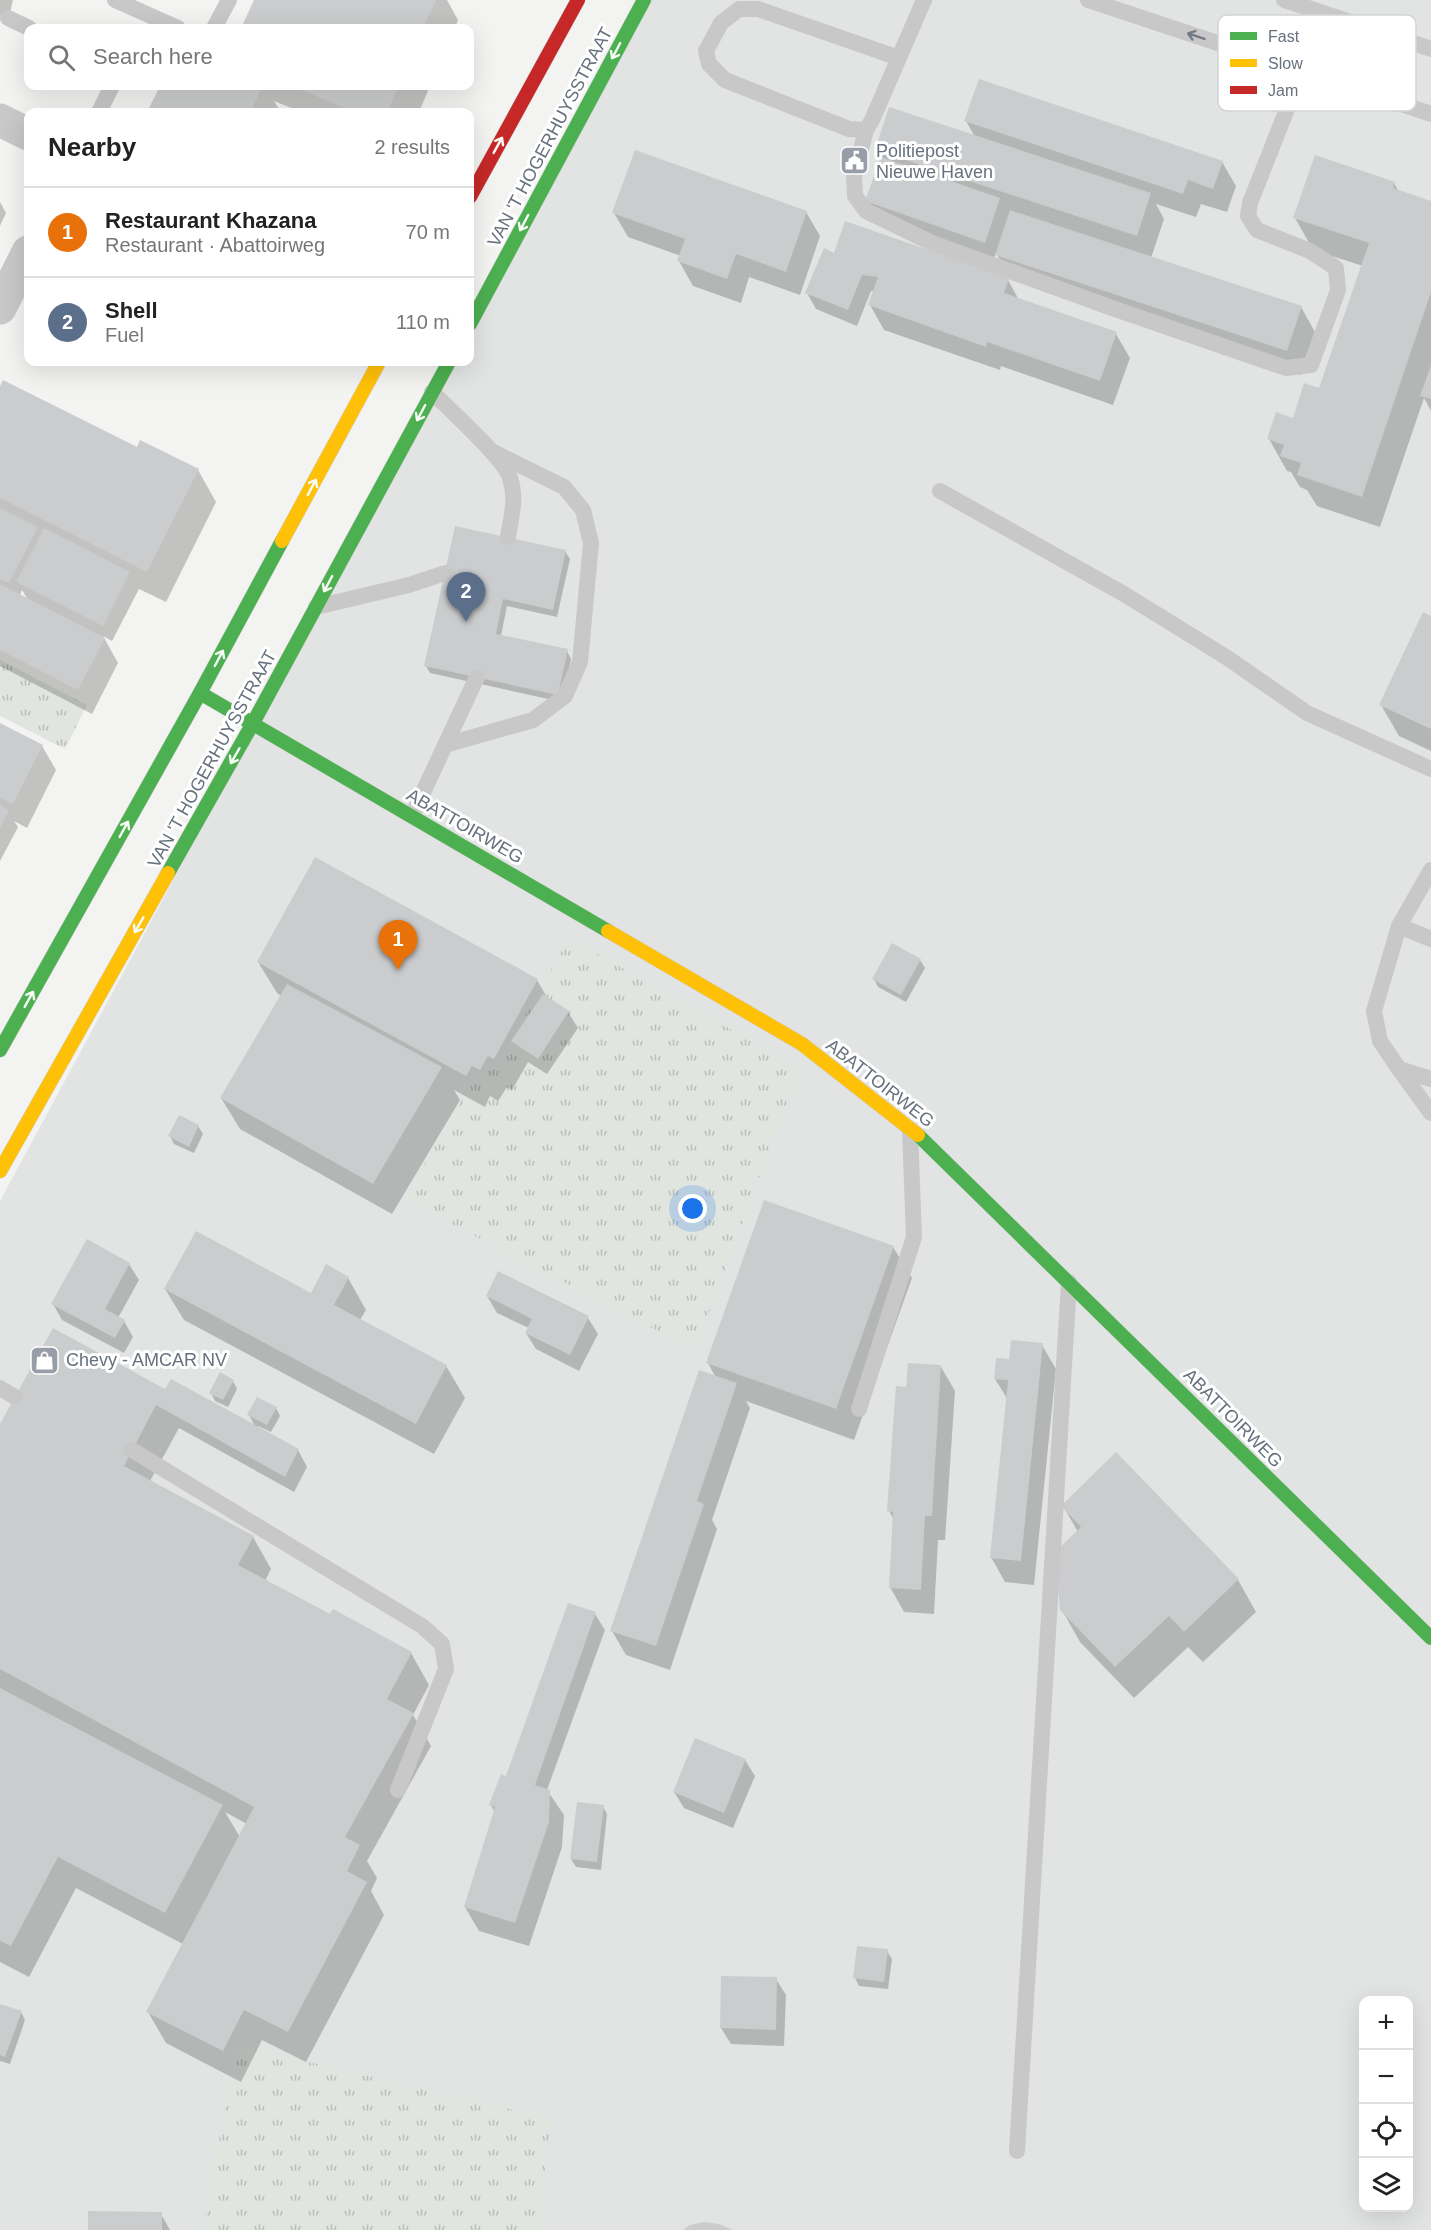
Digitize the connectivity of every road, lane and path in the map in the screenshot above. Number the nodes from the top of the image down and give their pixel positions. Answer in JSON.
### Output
{"nodes":[{"id":1,"x":115,"y":0,"type":"edge"},
{"id":2,"x":229,"y":0,"type":"edge"},
{"id":3,"x":578,"y":0,"type":"edge"},
{"id":4,"x":644,"y":0,"type":"edge"},
{"id":5,"x":924,"y":0,"type":"edge"},
{"id":6,"x":1088,"y":0,"type":"edge"},
{"id":7,"x":1284,"y":0,"type":"edge"},
{"id":8,"x":1322,"y":13,"type":"joint"},
{"id":9,"x":1328,"y":15,"type":"edge"},
{"id":10,"x":8,"y":18,"type":"dead end"},
{"id":11,"x":147,"y":23,"type":"edge"},
{"id":12,"x":216,"y":24,"type":"edge"},
{"id":13,"x":24,"y":26,"type":"edge"},
{"id":14,"x":1218,"y":43,"type":"edge"},
{"id":15,"x":1416,"y":44,"type":"edge"},
{"id":16,"x":1431,"y":49,"type":"edge"},
{"id":17,"x":899,"y":58,"type":"junction"},
{"id":18,"x":110,"y":90,"type":"edge"},
{"id":19,"x":101,"y":108,"type":"edge"},
{"id":20,"x":1416,"y":109,"type":"edge"},
{"id":21,"x":1286,"y":111,"type":"edge"},
{"id":22,"x":1431,"y":114,"type":"edge"},
{"id":23,"x":0,"y":120,"type":"edge"},
{"id":24,"x":866,"y":130,"type":"junction"},
{"id":25,"x":24,"y":132,"type":"edge"},
{"id":26,"x":474,"y":190,"type":"edge"},
{"id":27,"x":24,"y":260,"type":"edge"},
{"id":28,"x":0,"y":308,"type":"edge"},
{"id":29,"x":474,"y":317,"type":"edge"},
{"id":30,"x":378,"y":366,"type":"edge"},
{"id":31,"x":447,"y":366,"type":"edge"},
{"id":32,"x":432,"y":393,"type":"junction"},
{"id":33,"x":491,"y":451,"type":"junction"},
{"id":34,"x":940,"y":491,"type":"dead end"},
{"id":35,"x":508,"y":537,"type":"dead end"},
{"id":36,"x":445,"y":573,"type":"dead end"},
{"id":37,"x":316,"y":607,"type":"junction"},
{"id":38,"x":477,"y":677,"type":"dead end"},
{"id":39,"x":200,"y":693,"type":"junction"},
{"id":40,"x":254,"y":723,"type":"junction"},
{"id":41,"x":445,"y":745,"type":"junction"},
{"id":42,"x":1431,"y":769,"type":"edge"},
{"id":43,"x":412,"y":816,"type":"junction"},
{"id":44,"x":1431,"y":870,"type":"edge"},
{"id":45,"x":1399,"y":926,"type":"junction"},
{"id":46,"x":1431,"y":939,"type":"edge"},
{"id":47,"x":0,"y":1050,"type":"edge"},
{"id":48,"x":1399,"y":1069,"type":"junction"},
{"id":49,"x":1431,"y":1079,"type":"edge"},
{"id":50,"x":1431,"y":1113,"type":"edge"},
{"id":51,"x":909,"y":1126,"type":"junction"},
{"id":52,"x":0,"y":1171,"type":"edge"},
{"id":53,"x":1069,"y":1281,"type":"junction"},
{"id":54,"x":0,"y":1388,"type":"edge"},
{"id":55,"x":15,"y":1397,"type":"dead end"},
{"id":56,"x":859,"y":1409,"type":"dead end"},
{"id":57,"x":132,"y":1450,"type":"dead end"},
{"id":58,"x":1431,"y":1638,"type":"edge"},
{"id":59,"x":398,"y":1790,"type":"dead end"},
{"id":60,"x":1017,"y":2151,"type":"dead end"}],
"edges":[{"from":1,"to":11,"type":"lane"},
{"from":2,"to":12,"type":"lane"},
{"from":26,"to":3,"type":"main road","one_way":true},
{"from":4,"to":29,"type":"main road","name":"VAN 'T HOGERHUYSSTRAAT","one_way":true},
{"from":5,"to":17,"type":"lane"},
{"from":14,"to":6,"type":"lane","one_way":true},
{"from":7,"to":8,"type":"lane"},
{"from":8,"to":9,"type":"lane"},
{"from":10,"to":13,"type":"lane"},
{"from":15,"to":16,"type":"lane"},
{"from":17,"to":24,"type":"lane"},
{"from":17,"to":24,"type":"lane"},
{"from":18,"to":19,"type":"lane"},
{"from":20,"to":22,"type":"lane"},
{"from":21,"to":24,"type":"lane"},
{"from":23,"to":25,"type":"street"},
{"from":27,"to":28,"type":"street"},
{"from":39,"to":30,"type":"main road","one_way":true},
{"from":31,"to":32,"type":"main road","name":"VAN 'T HOGERHUYSSTRAAT"},
{"from":32,"to":33,"type":"lane"},
{"from":32,"to":37,"type":"main road","name":"VAN 'T HOGERHUYSSTRAAT","one_way":true},
{"from":33,"to":35,"type":"lane"},
{"from":33,"to":41,"type":"lane"},
{"from":34,"to":42,"type":"lane"},
{"from":36,"to":37,"type":"lane"},
{"from":37,"to":40,"type":"main road","name":"VAN 'T HOGERHUYSSTRAAT"},
{"from":38,"to":41,"type":"lane"},
{"from":39,"to":40,"type":"main road","name":"ABATTOIRWEG"},
{"from":47,"to":39,"type":"main road","one_way":true},
{"from":40,"to":43,"type":"main road","name":"ABATTOIRWEG"},
{"from":40,"to":52,"type":"main road","name":"VAN 'T HOGERHUYSSTRAAT","one_way":true},
{"from":41,"to":43,"type":"lane"},
{"from":43,"to":51,"type":"main road","name":"ABATTOIRWEG"},
{"from":44,"to":45,"type":"lane"},
{"from":45,"to":46,"type":"lane"},
{"from":45,"to":48,"type":"lane"},
{"from":48,"to":49,"type":"lane"},
{"from":48,"to":50,"type":"lane"},
{"from":51,"to":53,"type":"main road","name":"ABATTOIRWEG"},
{"from":51,"to":56,"type":"lane"},
{"from":53,"to":58,"type":"main road","name":"ABATTOIRWEG"},
{"from":53,"to":60,"type":"lane"},
{"from":54,"to":55,"type":"lane"},
{"from":57,"to":59,"type":"lane"}]}
